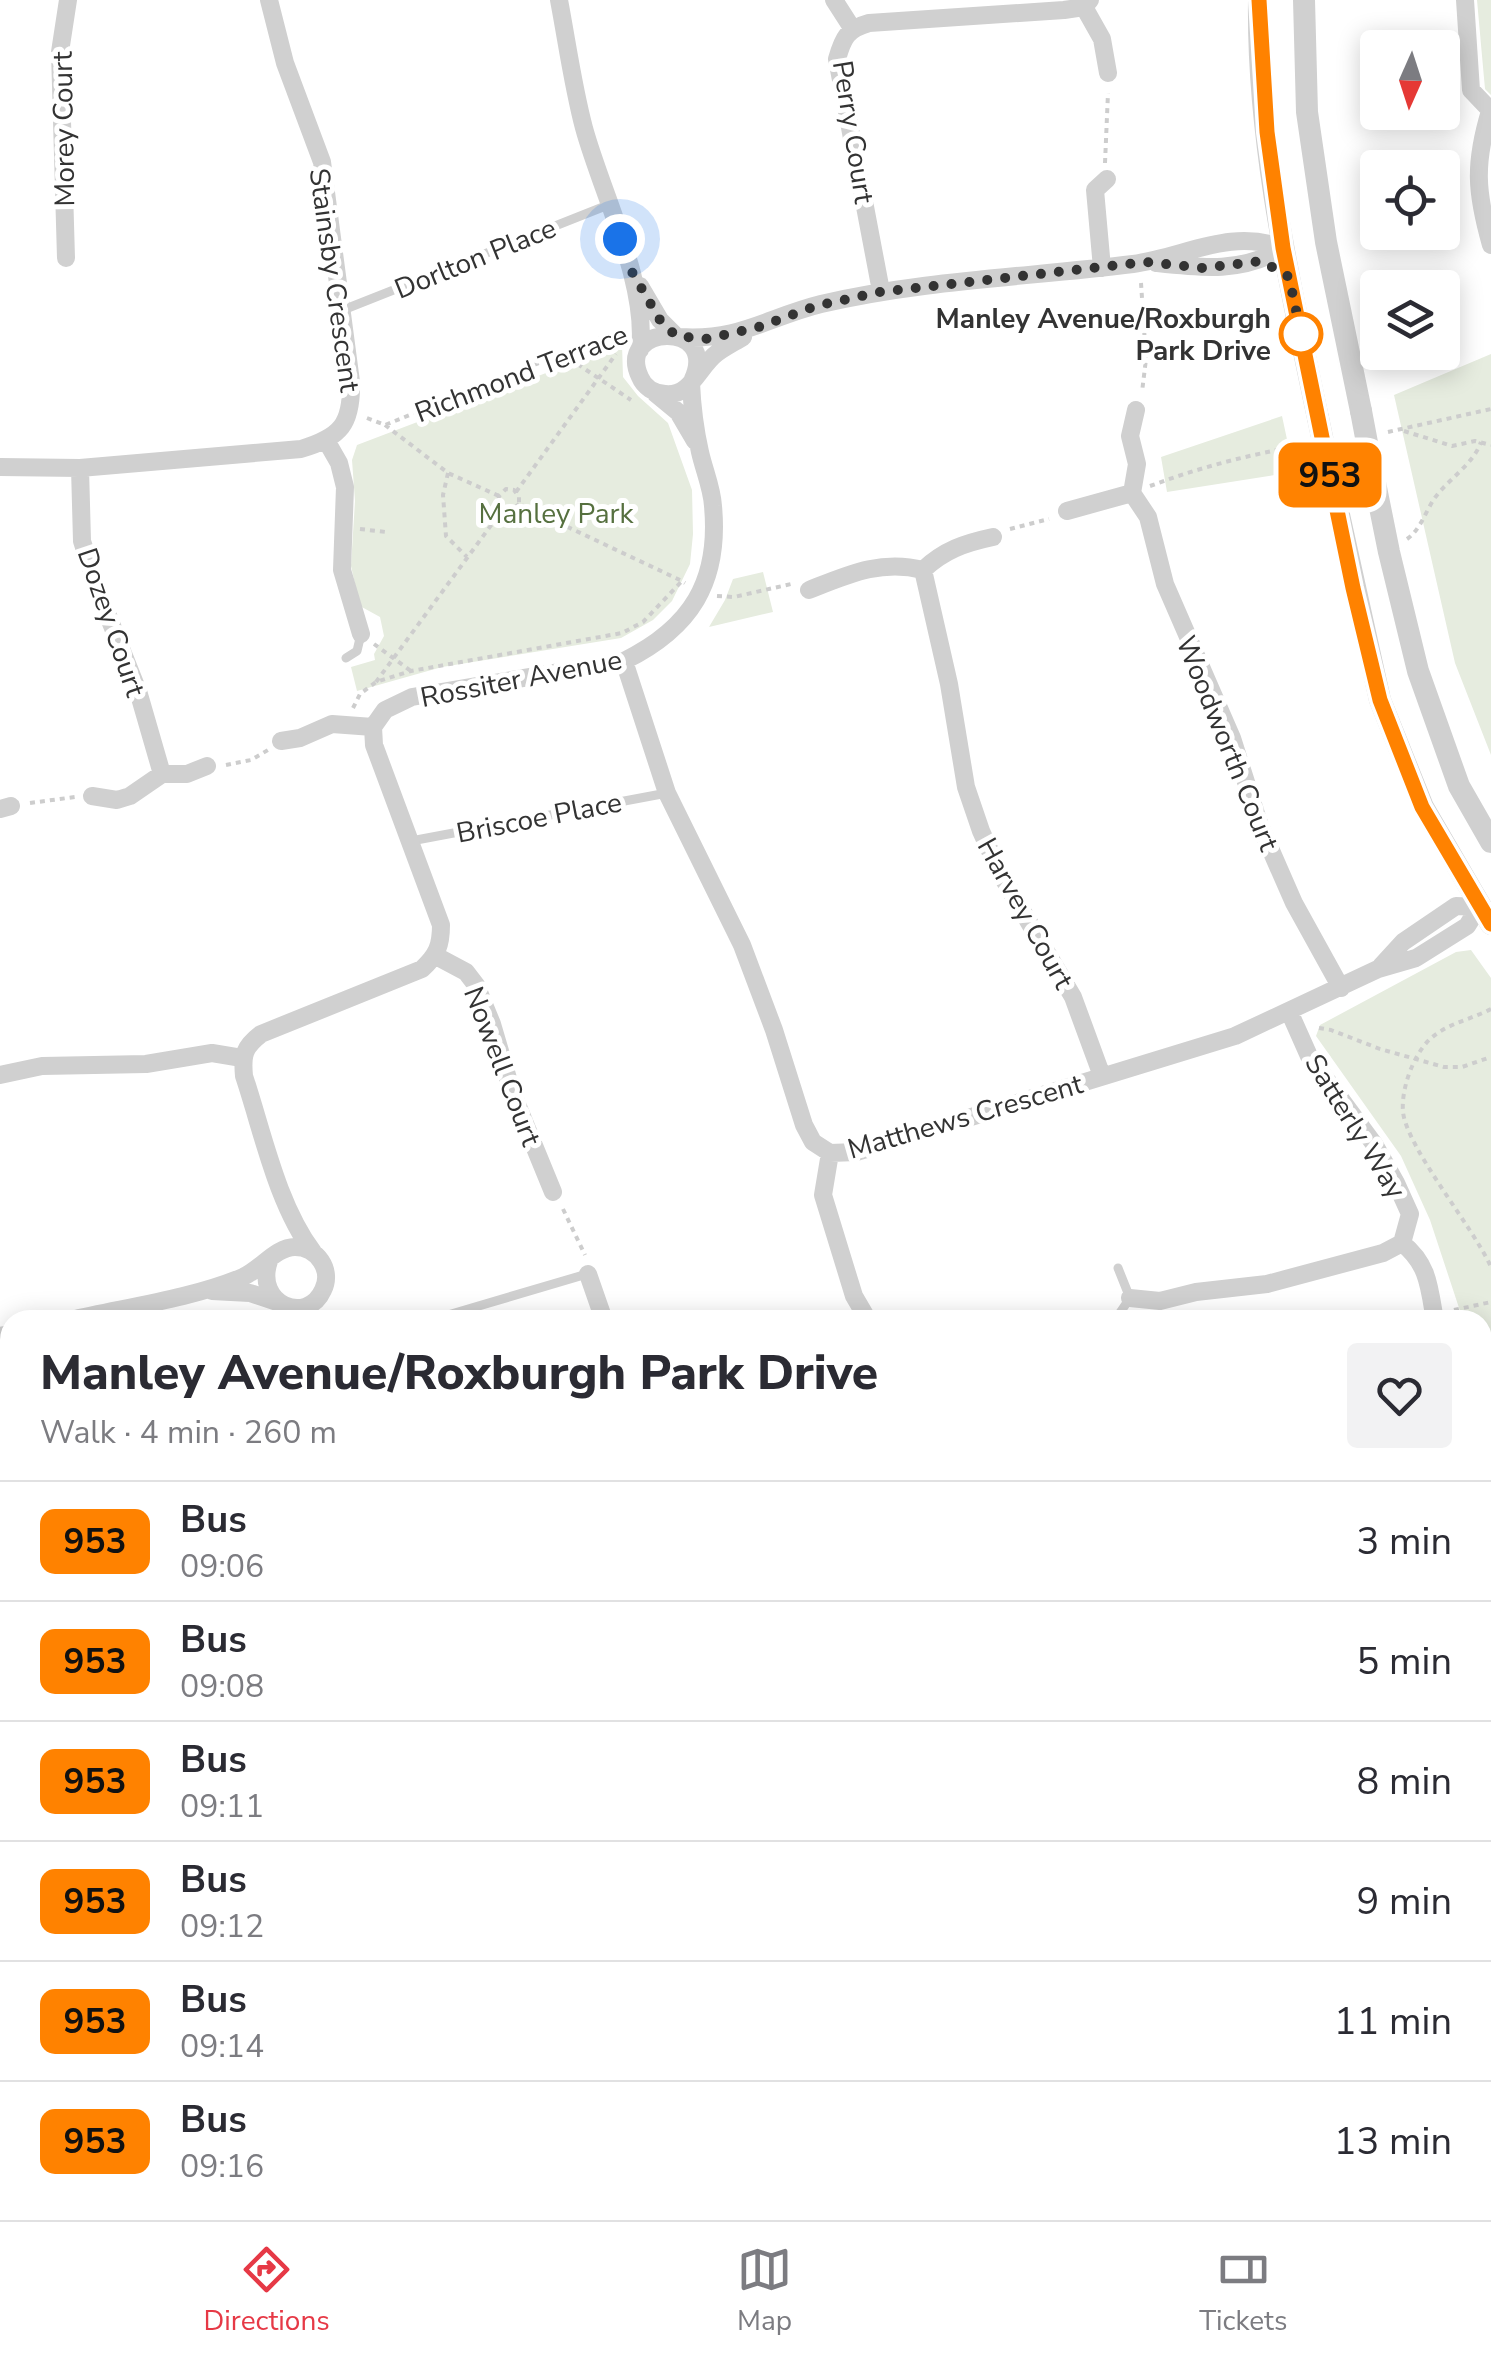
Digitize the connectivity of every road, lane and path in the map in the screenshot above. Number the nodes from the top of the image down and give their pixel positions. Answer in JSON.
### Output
{"nodes":[{"id":1,"x":68,"y":0,"type":"edge"},
{"id":2,"x":269,"y":0,"type":"edge"},
{"id":3,"x":283,"y":0,"type":"edge"},
{"id":4,"x":559,"y":0,"type":"edge"},
{"id":5,"x":834,"y":0,"type":"edge"},
{"id":6,"x":1259,"y":0,"type":"edge"},
{"id":7,"x":1304,"y":0,"type":"edge"},
{"id":8,"x":1465,"y":0,"type":"edge"},
{"id":9,"x":1087,"y":3,"type":"edge"},
{"id":10,"x":278,"y":27,"type":"junction"},
{"id":11,"x":852,"y":28,"type":"junction"},
{"id":12,"x":1108,"y":73,"type":"joint"},
{"id":13,"x":1490,"y":111,"type":"edge"},
{"id":14,"x":1107,"y":178,"type":"joint"},
{"id":15,"x":608,"y":205,"type":"junction"},
{"id":16,"x":1278,"y":217,"type":"junction"},
{"id":17,"x":1259,"y":239,"type":"junction"},
{"id":18,"x":1326,"y":242,"type":"junction"},
{"id":19,"x":1491,"y":245,"type":"edge"},
{"id":20,"x":1283,"y":248,"type":"junction"},
{"id":21,"x":66,"y":258,"type":"dead end"},
{"id":22,"x":1262,"y":261,"type":"junction"},
{"id":23,"x":1142,"y":262,"type":"junction"},
{"id":24,"x":1102,"y":268,"type":"junction"},
{"id":25,"x":632,"y":272,"type":"junction"},
{"id":26,"x":1289,"y":277,"type":"junction"},
{"id":27,"x":880,"y":292,"type":"junction"},
{"id":28,"x":342,"y":310,"type":"junction"},
{"id":29,"x":756,"y":328,"type":"junction"},
{"id":30,"x":678,"y":336,"type":"junction"},
{"id":31,"x":628,"y":347,"type":"junction"},
{"id":32,"x":561,"y":353,"type":"junction"},
{"id":33,"x":597,"y":380,"type":"junction"},
{"id":34,"x":692,"y":381,"type":"junction"},
{"id":35,"x":648,"y":399,"type":"junction"},
{"id":36,"x":1136,"y":410,"type":"joint"},
{"id":37,"x":385,"y":425,"type":"junction"},
{"id":38,"x":344,"y":426,"type":"junction"},
{"id":39,"x":1399,"y":430,"type":"dead end"},
{"id":40,"x":327,"y":442,"type":"junction"},
{"id":41,"x":1481,"y":442,"type":"junction"},
{"id":42,"x":1491,"y":444,"type":"edge"},
{"id":43,"x":700,"y":450,"type":"junction"},
{"id":44,"x":0,"y":467,"type":"edge"},
{"id":45,"x":80,"y":468,"type":"junction"},
{"id":46,"x":448,"y":473,"type":"junction"},
{"id":47,"x":516,"y":492,"type":"junction"},
{"id":48,"x":1132,"y":493,"type":"junction"},
{"id":49,"x":499,"y":496,"type":"junction"},
{"id":50,"x":519,"y":504,"type":"junction"},
{"id":51,"x":503,"y":509,"type":"junction"},
{"id":52,"x":1067,"y":511,"type":"joint"},
{"id":53,"x":345,"y":530,"type":"junction"},
{"id":54,"x":386,"y":532,"type":"dead end"},
{"id":55,"x":994,"y":537,"type":"joint"},
{"id":56,"x":1387,"y":543,"type":"junction"},
{"id":57,"x":466,"y":558,"type":"junction"},
{"id":58,"x":922,"y":570,"type":"junction"},
{"id":59,"x":682,"y":581,"type":"junction"},
{"id":60,"x":702,"y":590,"type":"junction"},
{"id":61,"x":809,"y":590,"type":"joint"},
{"id":62,"x":361,"y":634,"type":"junction"},
{"id":63,"x":346,"y":658,"type":"dead end"},
{"id":64,"x":394,"y":658,"type":"junction"},
{"id":65,"x":624,"y":662,"type":"junction"},
{"id":66,"x":410,"y":671,"type":"junction"},
{"id":67,"x":376,"y":682,"type":"junction"},
{"id":68,"x":350,"y":723,"type":"junction"},
{"id":69,"x":373,"y":727,"type":"junction"},
{"id":70,"x":281,"y":741,"type":"joint"},
{"id":71,"x":206,"y":766,"type":"joint"},
{"id":72,"x":162,"y":774,"type":"junction"},
{"id":73,"x":667,"y":793,"type":"junction"},
{"id":74,"x":92,"y":796,"type":"joint"},
{"id":75,"x":6,"y":808,"type":"edge"},
{"id":76,"x":412,"y":841,"type":"junction"},
{"id":77,"x":1491,"y":842,"type":"edge"},
{"id":78,"x":1479,"y":915,"type":"edge"},
{"id":79,"x":436,"y":956,"type":"junction"},
{"id":80,"x":1341,"y":988,"type":"junction"},
{"id":81,"x":1491,"y":1009,"type":"edge"},
{"id":82,"x":1289,"y":1011,"type":"junction"},
{"id":83,"x":1298,"y":1031,"type":"junction"},
{"id":84,"x":1491,"y":1056,"type":"edge"},
{"id":85,"x":242,"y":1058,"type":"junction"},
{"id":86,"x":1415,"y":1060,"type":"junction"},
{"id":87,"x":0,"y":1076,"type":"edge"},
{"id":88,"x":1102,"y":1076,"type":"junction"},
{"id":89,"x":830,"y":1153,"type":"junction"},
{"id":90,"x":553,"y":1192,"type":"joint"},
{"id":91,"x":283,"y":1199,"type":"junction"},
{"id":92,"x":1402,"y":1243,"type":"junction"},
{"id":93,"x":313,"y":1252,"type":"junction"},
{"id":94,"x":271,"y":1259,"type":"junction"},
{"id":95,"x":1491,"y":1267,"type":"edge"},
{"id":96,"x":1118,"y":1268,"type":"dead end"},
{"id":97,"x":588,"y":1274,"type":"junction"},
{"id":98,"x":196,"y":1290,"type":"junction"},
{"id":99,"x":321,"y":1295,"type":"junction"},
{"id":100,"x":1130,"y":1298,"type":"junction"},
{"id":101,"x":1491,"y":1302,"type":"edge"},
{"id":102,"x":283,"y":1309,"type":"edge"},
{"id":103,"x":113,"y":1310,"type":"edge"},
{"id":104,"x":313,"y":1310,"type":"edge"},
{"id":105,"x":465,"y":1310,"type":"edge"},
{"id":106,"x":601,"y":1310,"type":"edge"},
{"id":107,"x":862,"y":1310,"type":"edge"},
{"id":108,"x":1122,"y":1310,"type":"edge"},
{"id":109,"x":1433,"y":1310,"type":"edge"},
{"id":110,"x":1456,"y":1310,"type":"edge"}],
"edges":[{"from":1,"to":21,"type":"street","name":"Morey Court"},
{"from":2,"to":10,"type":"street","name":"Stainsby Crescent"},
{"from":3,"to":10,"type":"street","name":"Stainsby Crescent"},
{"from":4,"to":15,"type":"street"},
{"from":5,"to":11,"type":"street"},
{"from":6,"to":16,"type":"street"},
{"from":7,"to":18,"type":"street"},
{"from":8,"to":13,"type":"street"},
{"from":9,"to":11,"type":"street","name":"Perry Court"},
{"from":9,"to":12,"type":"street","name":"Perry Court"},
{"from":10,"to":28,"type":"street","name":"Stainsby Crescent"},
{"from":11,"to":27,"type":"street","name":"Perry Court"},
{"from":12,"to":14,"type":"path"},
{"from":13,"to":19,"type":"street"},
{"from":14,"to":24,"type":"street"},
{"from":15,"to":25,"type":"street"},
{"from":15,"to":28,"type":"lane","name":"Dorlton Place"},
{"from":16,"to":17,"type":"street"},
{"from":16,"to":20,"type":"street"},
{"from":17,"to":20,"type":"street"},
{"from":17,"to":23,"type":"street"},
{"from":18,"to":20,"type":"street"},
{"from":18,"to":56,"type":"street","bridge":true},
{"from":20,"to":22,"type":"street"},
{"from":20,"to":26,"type":"street"},
{"from":22,"to":23,"type":"street"},
{"from":22,"to":26,"type":"street"},
{"from":23,"to":24,"type":"street"},
{"from":23,"to":36,"type":"path"},
{"from":24,"to":27,"type":"street"},
{"from":25,"to":30,"type":"street"},
{"from":25,"to":31,"type":"street"},
{"from":26,"to":78,"type":"street","bridge":true},
{"from":27,"to":29,"type":"street"},
{"from":28,"to":38,"type":"street","name":"Stainsby Crescent"},
{"from":29,"to":30,"type":"street"},
{"from":29,"to":34,"type":"street"},
{"from":30,"to":31,"type":"street"},
{"from":30,"to":34,"type":"street"},
{"from":31,"to":32,"type":"path","name":"Richmond Terrace"},
{"from":31,"to":33,"type":"path"},
{"from":31,"to":35,"type":"street"},
{"from":32,"to":33,"type":"path"},
{"from":32,"to":37,"type":"path","name":"Richmond Terrace"},
{"from":33,"to":35,"type":"path"},
{"from":33,"to":47,"type":"path"},
{"from":34,"to":35,"type":"street"},
{"from":34,"to":43,"type":"street","name":"Rossiter Avenue"},
{"from":35,"to":43,"type":"street","name":"Rossiter Avenue"},
{"from":36,"to":48,"type":"street","name":"Woodworth Court"},
{"from":37,"to":38,"type":"path","name":"Richmond Terrace"},
{"from":37,"to":46,"type":"path"},
{"from":38,"to":40,"type":"street","name":"Stainsby Crescent"},
{"from":39,"to":41,"type":"path"},
{"from":40,"to":45,"type":"street"},
{"from":40,"to":53,"type":"street"},
{"from":41,"to":42,"type":"path"},
{"from":41,"to":56,"type":"path"},
{"from":43,"to":60,"type":"street","name":"Rossiter Avenue"},
{"from":44,"to":45,"type":"street"},
{"from":45,"to":72,"type":"street","name":"Dozey Court"},
{"from":46,"to":49,"type":"path"},
{"from":46,"to":57,"type":"path"},
{"from":47,"to":49,"type":"path"},
{"from":47,"to":50,"type":"path"},
{"from":48,"to":52,"type":"street"},
{"from":48,"to":80,"type":"street","name":"Woodworth Court"},
{"from":49,"to":51,"type":"path"},
{"from":50,"to":51,"type":"path"},
{"from":50,"to":59,"type":"path"},
{"from":51,"to":57,"type":"path"},
{"from":52,"to":55,"type":"path"},
{"from":53,"to":54,"type":"path"},
{"from":53,"to":62,"type":"street"},
{"from":55,"to":58,"type":"street"},
{"from":56,"to":77,"type":"street"},
{"from":57,"to":64,"type":"path"},
{"from":58,"to":61,"type":"street"},
{"from":58,"to":88,"type":"street","name":"Harvey Court"},
{"from":59,"to":60,"type":"path"},
{"from":59,"to":66,"type":"path"},
{"from":60,"to":61,"type":"path"},
{"from":60,"to":65,"type":"street","name":"Rossiter Avenue"},
{"from":62,"to":63,"type":"lane"},
{"from":62,"to":64,"type":"path"},
{"from":64,"to":66,"type":"path"},
{"from":64,"to":67,"type":"path"},
{"from":65,"to":69,"type":"street","name":"Rossiter Avenue"},
{"from":65,"to":73,"type":"street","name":"Matthews Crescent"},
{"from":66,"to":67,"type":"path"},
{"from":67,"to":68,"type":"path"},
{"from":68,"to":69,"type":"street"},
{"from":68,"to":70,"type":"street"},
{"from":69,"to":76,"type":"street"},
{"from":70,"to":71,"type":"path"},
{"from":71,"to":72,"type":"street"},
{"from":72,"to":74,"type":"street"},
{"from":73,"to":76,"type":"lane","name":"Briscoe Place"},
{"from":73,"to":89,"type":"street","name":"Matthews Crescent"},
{"from":74,"to":75,"type":"path"},
{"from":76,"to":79,"type":"street"},
{"from":78,"to":80,"type":"street","name":"Matthews Crescent"},
{"from":79,"to":85,"type":"street"},
{"from":79,"to":90,"type":"street","name":"Nowell Court"},
{"from":80,"to":82,"type":"street","name":"Matthews Crescent"},
{"from":81,"to":86,"type":"path"},
{"from":82,"to":83,"type":"street","name":"Satterly Way"},
{"from":82,"to":88,"type":"street","name":"Matthews Crescent"},
{"from":83,"to":86,"type":"path"},
{"from":83,"to":92,"type":"street","name":"Satterly Way"},
{"from":84,"to":86,"type":"path"},
{"from":85,"to":87,"type":"street"},
{"from":85,"to":91,"type":"street"},
{"from":86,"to":95,"type":"path"},
{"from":88,"to":89,"type":"street","name":"Matthews Crescent"},
{"from":89,"to":107,"type":"street"},
{"from":90,"to":97,"type":"path"},
{"from":91,"to":93,"type":"street"},
{"from":91,"to":94,"type":"street"},
{"from":92,"to":100,"type":"street"},
{"from":92,"to":109,"type":"street"},
{"from":93,"to":94,"type":"street"},
{"from":93,"to":99,"type":"street"},
{"from":94,"to":98,"type":"street"},
{"from":94,"to":102,"type":"street"},
{"from":96,"to":100,"type":"lane"},
{"from":97,"to":105,"type":"lane"},
{"from":97,"to":106,"type":"street"},
{"from":98,"to":102,"type":"street"},
{"from":98,"to":103,"type":"street"},
{"from":99,"to":102,"type":"street"},
{"from":99,"to":104,"type":"street"},
{"from":100,"to":108,"type":"lane"},
{"from":101,"to":110,"type":"path"}]}
